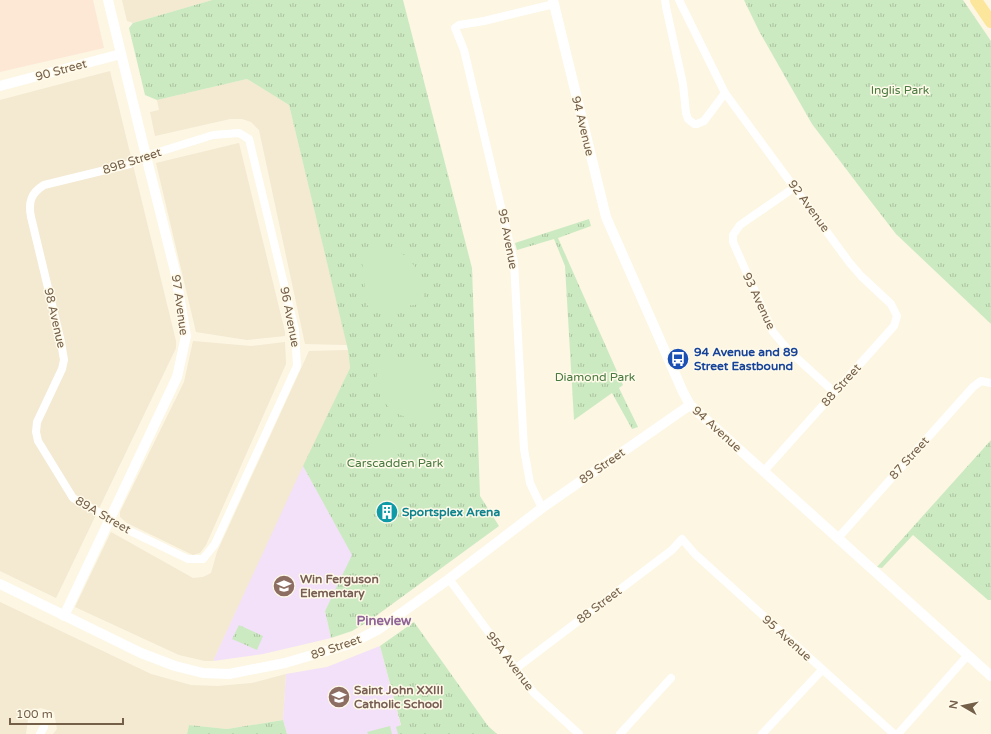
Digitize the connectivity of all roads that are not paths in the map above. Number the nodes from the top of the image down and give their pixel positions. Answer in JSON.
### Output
{"nodes":[{"id":1,"x":108,"y":0,"type":"edge"},
{"id":2,"x":665,"y":0,"type":"edge"},
{"id":3,"x":679,"y":0,"type":"edge"},
{"id":4,"x":976,"y":0,"type":"edge"},
{"id":5,"x":553,"y":2,"type":"edge"},
{"id":6,"x":991,"y":22,"type":"edge"},
{"id":7,"x":121,"y":54,"type":"junction"},
{"id":8,"x":0,"y":86,"type":"edge"},
{"id":9,"x":725,"y":93,"type":"junction"},
{"id":10,"x":240,"y":132,"type":"joint"},
{"id":11,"x":146,"y":156,"type":"junction"},
{"id":12,"x":795,"y":186,"type":"junction"},
{"id":13,"x":30,"y":199,"type":"joint"},
{"id":14,"x":897,"y":316,"type":"joint"},
{"id":15,"x":991,"y":383,"type":"edge"},
{"id":16,"x":834,"y":392,"type":"junction"},
{"id":17,"x":690,"y":405,"type":"junction"},
{"id":18,"x":36,"y":432,"type":"joint"},
{"id":19,"x":764,"y":471,"type":"junction"},
{"id":20,"x":542,"y":508,"type":"junction"},
{"id":21,"x":109,"y":521,"type":"junction"},
{"id":22,"x":838,"y":538,"type":"junction"},
{"id":23,"x":682,"y":539,"type":"joint"},
{"id":24,"x":203,"y":559,"type":"joint"},
{"id":25,"x":449,"y":579,"type":"junction"},
{"id":26,"x":0,"y":584,"type":"edge"},
{"id":27,"x":64,"y":616,"type":"junction"},
{"id":28,"x":968,"y":655,"type":"junction"},
{"id":29,"x":515,"y":669,"type":"junction"},
{"id":30,"x":822,"y":670,"type":"junction"},
{"id":31,"x":991,"y":676,"type":"edge"},
{"id":32,"x":671,"y":678,"type":"dead end"},
{"id":33,"x":579,"y":734,"type":"edge"},
{"id":34,"x":620,"y":734,"type":"edge"},
{"id":35,"x":762,"y":734,"type":"edge"},
{"id":36,"x":894,"y":734,"type":"edge"},
{"id":37,"x":898,"y":734,"type":"edge"}],
"edges":[{"from":1,"to":7,"type":"street","name":"97 Avenue"},
{"from":2,"to":9,"type":"street"},
{"from":3,"to":9,"type":"street","name":"92 Avenue"},
{"from":4,"to":6,"type":"main road"},
{"from":5,"to":17,"type":"street","name":"94 Avenue"},
{"from":5,"to":20,"type":"street","name":"95 Avenue"},
{"from":7,"to":8,"type":"street","name":"90 Street"},
{"from":7,"to":11,"type":"street","name":"97 Avenue"},
{"from":9,"to":12,"type":"street","name":"92 Avenue"},
{"from":10,"to":11,"type":"street","name":"89B Street"},
{"from":10,"to":24,"type":"street","name":"96 Avenue"},
{"from":11,"to":13,"type":"street","name":"89B Street"},
{"from":11,"to":21,"type":"street","name":"97 Avenue"},
{"from":12,"to":14,"type":"street","name":"92 Avenue"},
{"from":12,"to":16,"type":"street","name":"93 Avenue"},
{"from":13,"to":18,"type":"street","name":"98 Avenue"},
{"from":14,"to":16,"type":"street","name":"88 Street"},
{"from":15,"to":22,"type":"street","name":"87 Street"},
{"from":16,"to":19,"type":"street","name":"88 Street"},
{"from":17,"to":19,"type":"street","name":"94 Avenue"},
{"from":17,"to":20,"type":"street","name":"89 Street"},
{"from":18,"to":21,"type":"street","name":"89A Street"},
{"from":19,"to":22,"type":"street","name":"94 Avenue"},
{"from":20,"to":25,"type":"street","name":"89 Street"},
{"from":21,"to":24,"type":"street","name":"89A Street"},
{"from":21,"to":27,"type":"street","name":"97 Avenue"},
{"from":22,"to":28,"type":"street","name":"94 Avenue"},
{"from":23,"to":29,"type":"street","name":"88 Street"},
{"from":23,"to":30,"type":"street","name":"95 Avenue"},
{"from":25,"to":27,"type":"street","name":"89 Street"},
{"from":25,"to":29,"type":"street","name":"95A Avenue"},
{"from":26,"to":27,"type":"street","name":"89 Street"},
{"from":28,"to":31,"type":"street","name":"94 Avenue"},
{"from":28,"to":37,"type":"street"},
{"from":29,"to":33,"type":"street","name":"95A Avenue"},
{"from":30,"to":35,"type":"street"},
{"from":30,"to":36,"type":"street","name":"95 Avenue"},
{"from":32,"to":34,"type":"street"}]}
